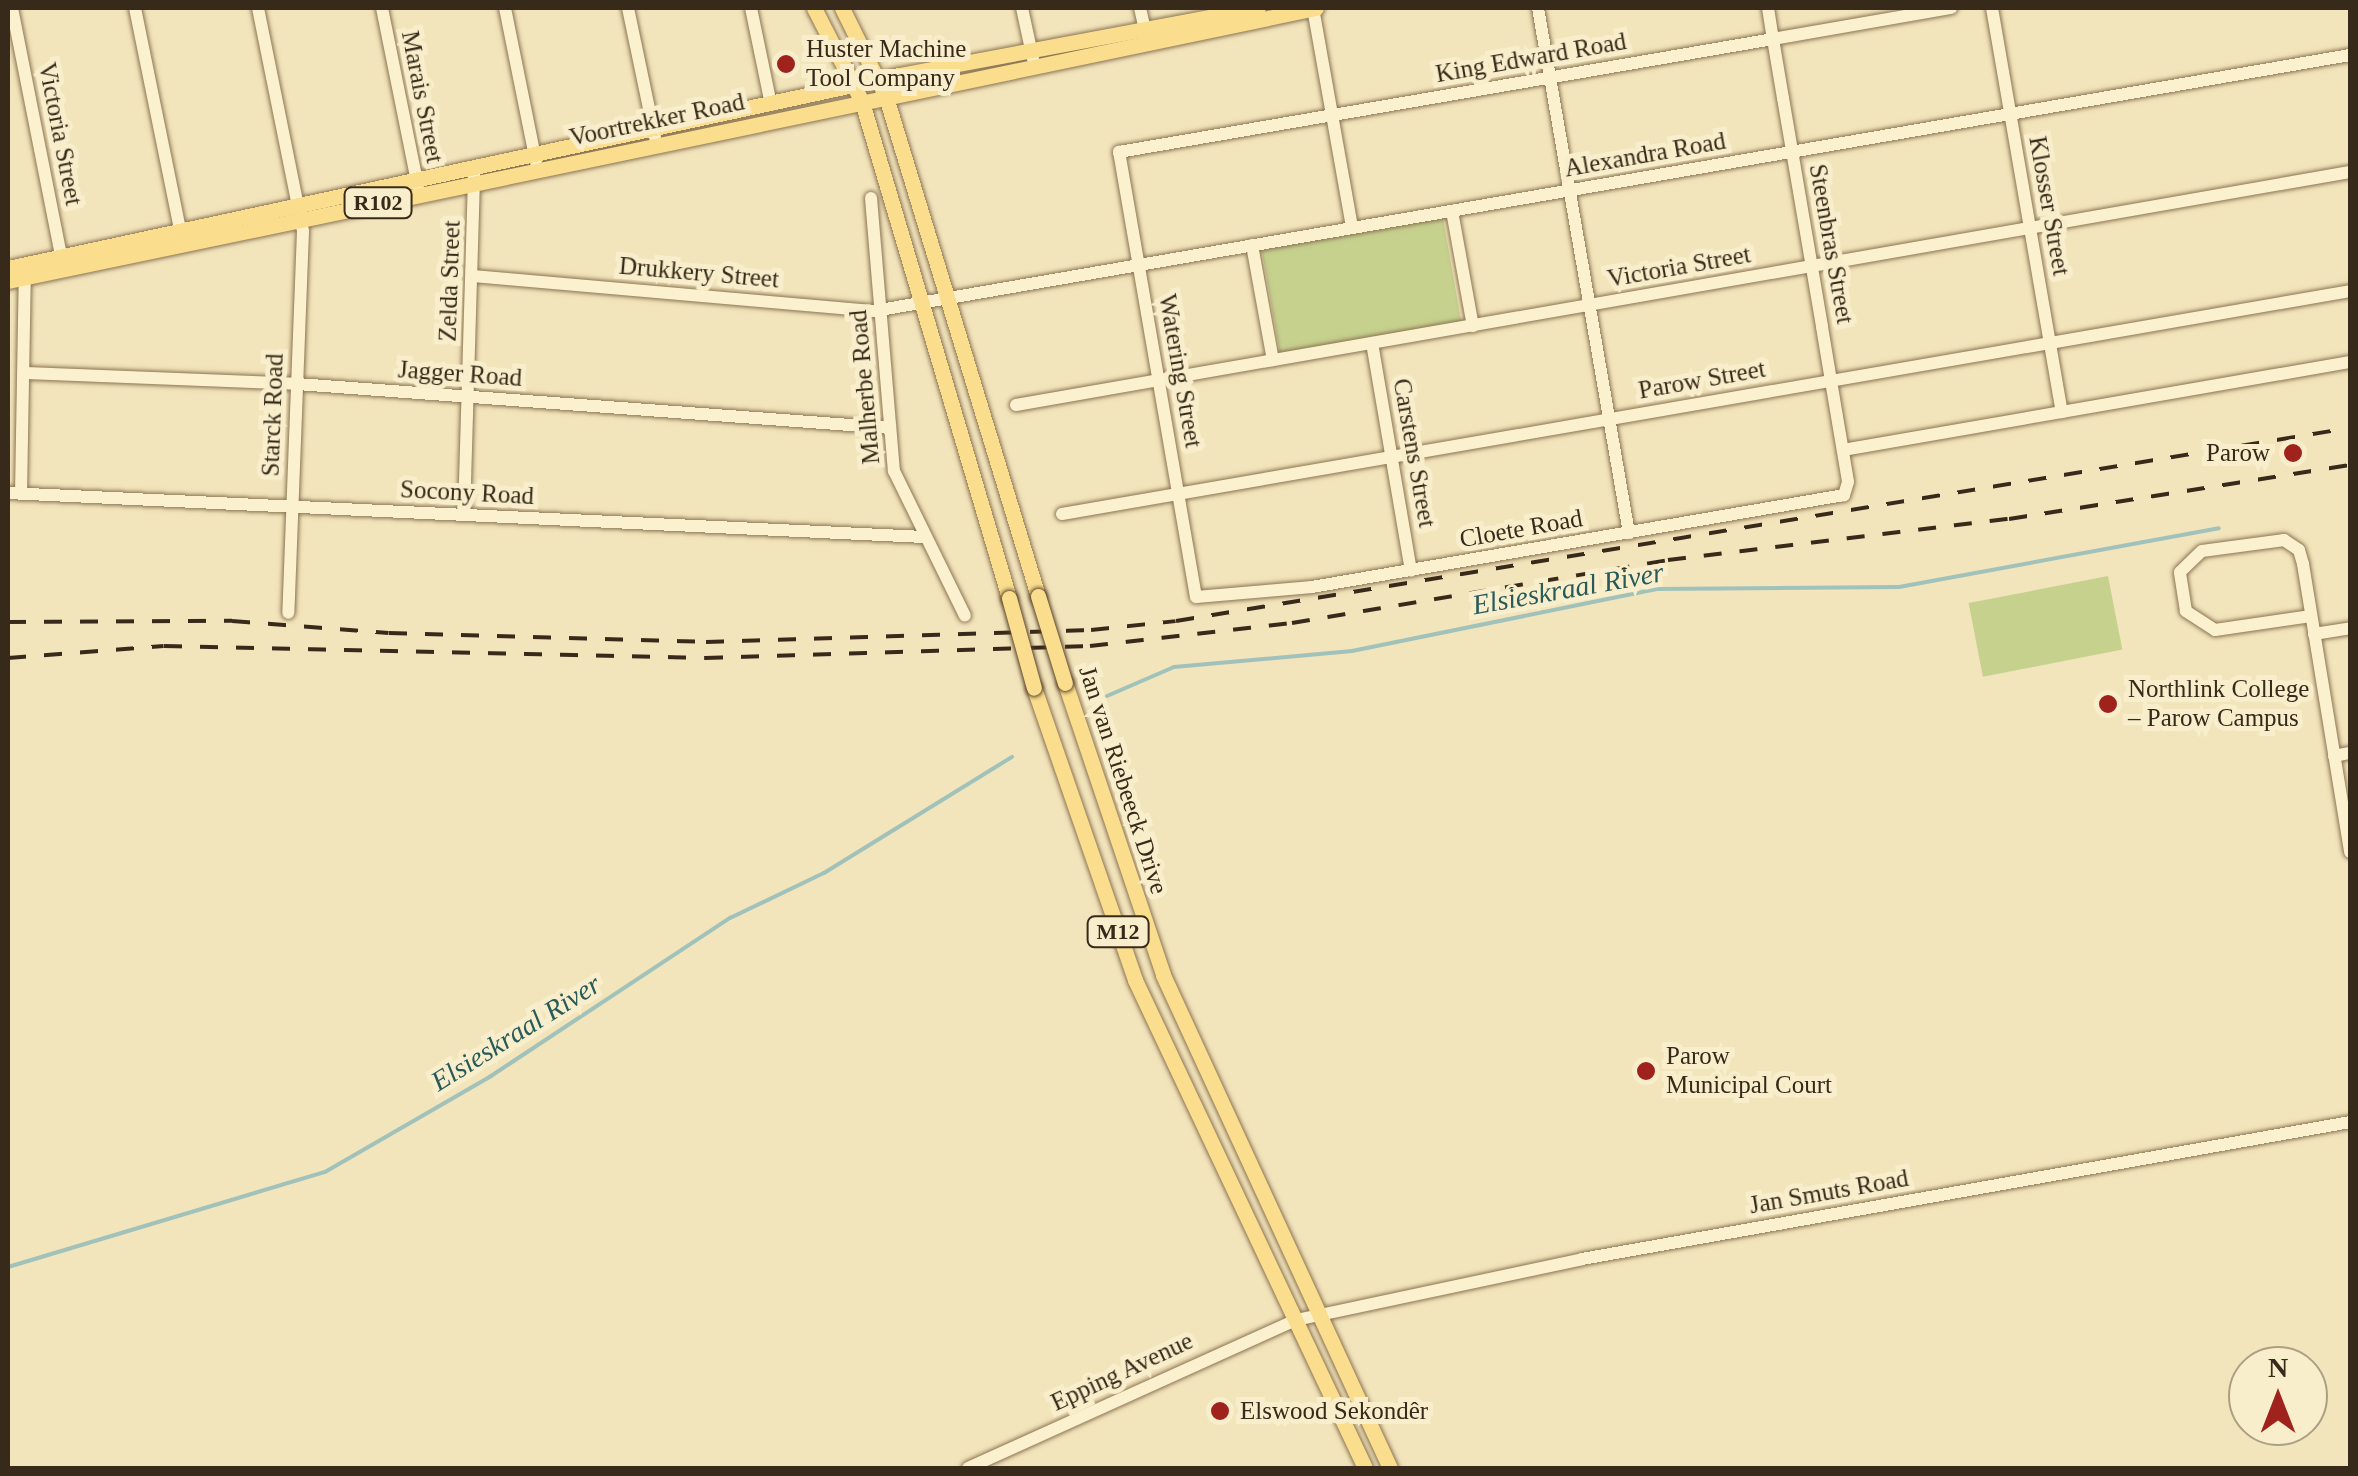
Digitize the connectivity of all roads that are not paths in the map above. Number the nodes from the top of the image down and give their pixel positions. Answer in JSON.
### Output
{"nodes":[{"id":1,"x":12,"y":8,"type":"edge"},
{"id":2,"x":134,"y":8,"type":"edge"},
{"id":3,"x":258,"y":8,"type":"edge"},
{"id":4,"x":382,"y":8,"type":"edge"},
{"id":5,"x":505,"y":8,"type":"edge"},
{"id":6,"x":628,"y":8,"type":"edge"},
{"id":7,"x":751,"y":8,"type":"edge"},
{"id":8,"x":814,"y":8,"type":"edge"},
{"id":9,"x":842,"y":8,"type":"edge"},
{"id":10,"x":1022,"y":8,"type":"edge"},
{"id":11,"x":1140,"y":8,"type":"edge"},
{"id":12,"x":1314,"y":8,"type":"edge"},
{"id":13,"x":1538,"y":8,"type":"edge"},
{"id":14,"x":1768,"y":8,"type":"edge"},
{"id":15,"x":1951,"y":8,"type":"edge"},
{"id":16,"x":1992,"y":8,"type":"edge"},
{"id":17,"x":1259,"y":11,"type":"edge"},
{"id":18,"x":1146,"y":36,"type":"junction"},
{"id":19,"x":1773,"y":39,"type":"junction"},
{"id":20,"x":2350,"y":55,"type":"edge"},
{"id":21,"x":1033,"y":61,"type":"junction"},
{"id":22,"x":1550,"y":77,"type":"junction"},
{"id":23,"x":878,"y":80,"type":"junction"},
{"id":24,"x":970,"y":80,"type":"junction"},
{"id":25,"x":856,"y":86,"type":"junction"},
{"id":26,"x":886,"y":97,"type":"junction"},
{"id":27,"x":862,"y":102,"type":"junction"},
{"id":28,"x":771,"y":105,"type":"junction"},
{"id":29,"x":2010,"y":114,"type":"junction"},
{"id":30,"x":1332,"y":115,"type":"junction"},
{"id":31,"x":655,"y":138,"type":"junction"},
{"id":32,"x":900,"y":146,"type":"junction"},
{"id":33,"x":1119,"y":152,"type":"joint"},
{"id":34,"x":1792,"y":152,"type":"junction"},
{"id":35,"x":536,"y":164,"type":"junction"},
{"id":36,"x":2350,"y":172,"type":"edge"},
{"id":37,"x":475,"y":177,"type":"junction"},
{"id":38,"x":418,"y":188,"type":"junction"},
{"id":39,"x":1570,"y":190,"type":"junction"},
{"id":40,"x":872,"y":198,"type":"dead end"},
{"id":41,"x":1452,"y":211,"type":"junction"},
{"id":42,"x":300,"y":213,"type":"junction"},
{"id":43,"x":1352,"y":228,"type":"junction"},
{"id":44,"x":2030,"y":228,"type":"junction"},
{"id":45,"x":182,"y":238,"type":"junction"},
{"id":46,"x":1252,"y":246,"type":"junction"},
{"id":47,"x":63,"y":263,"type":"junction"},
{"id":48,"x":1139,"y":265,"type":"junction"},
{"id":49,"x":1812,"y":266,"type":"junction"},
{"id":50,"x":19,"y":270,"type":"edge"},
{"id":51,"x":473,"y":276,"type":"junction"},
{"id":52,"x":8,"y":281,"type":"edge"},
{"id":53,"x":2350,"y":291,"type":"edge"},
{"id":54,"x":948,"y":297,"type":"junction"},
{"id":55,"x":920,"y":300,"type":"junction"},
{"id":56,"x":1590,"y":305,"type":"junction"},
{"id":57,"x":882,"y":309,"type":"junction"},
{"id":58,"x":1473,"y":326,"type":"junction"},
{"id":59,"x":1372,"y":343,"type":"junction"},
{"id":60,"x":2049,"y":343,"type":"junction"},
{"id":61,"x":1273,"y":360,"type":"junction"},
{"id":62,"x":2350,"y":362,"type":"edge"},
{"id":63,"x":26,"y":373,"type":"junction"},
{"id":64,"x":1159,"y":380,"type":"junction"},
{"id":65,"x":1831,"y":381,"type":"junction"},
{"id":66,"x":297,"y":384,"type":"junction"},
{"id":67,"x":468,"y":397,"type":"junction"},
{"id":68,"x":1016,"y":405,"type":"dead end"},
{"id":69,"x":2062,"y":412,"type":"junction"},
{"id":70,"x":1610,"y":419,"type":"junction"},
{"id":71,"x":890,"y":428,"type":"junction"},
{"id":72,"x":1843,"y":450,"type":"junction"},
{"id":73,"x":1391,"y":457,"type":"junction"},
{"id":74,"x":1848,"y":488,"type":"joint"},
{"id":75,"x":14,"y":494,"type":"edge"},
{"id":76,"x":1178,"y":494,"type":"junction"},
{"id":77,"x":292,"y":505,"type":"junction"},
{"id":78,"x":1062,"y":514,"type":"dead end"},
{"id":79,"x":464,"y":515,"type":"junction"},
{"id":80,"x":1629,"y":533,"type":"junction"},
{"id":81,"x":924,"y":536,"type":"junction"},
{"id":82,"x":1411,"y":571,"type":"junction"},
{"id":83,"x":1196,"y":597,"type":"joint"},
{"id":84,"x":288,"y":613,"type":"dead end"},
{"id":85,"x":965,"y":616,"type":"dead end"},
{"id":86,"x":2311,"y":616,"type":"junction"},
{"id":87,"x":2350,"y":628,"type":"edge"},
{"id":88,"x":2314,"y":634,"type":"junction"},
{"id":89,"x":2350,"y":753,"type":"edge"},
{"id":90,"x":2334,"y":756,"type":"junction"},
{"id":91,"x":2350,"y":852,"type":"edge"},
{"id":92,"x":2350,"y":1122,"type":"edge"},
{"id":93,"x":1318,"y":1315,"type":"junction"},
{"id":94,"x":1296,"y":1320,"type":"junction"},
{"id":95,"x":968,"y":1468,"type":"edge"},
{"id":96,"x":1365,"y":1468,"type":"edge"},
{"id":97,"x":1390,"y":1468,"type":"edge"}],
"edges":[{"from":1,"to":47,"type":"street","name":"Victoria Street"},
{"from":2,"to":45,"type":"street"},
{"from":3,"to":42,"type":"street","name":"Starck Road"},
{"from":4,"to":38,"type":"street","name":"Marais Street"},
{"from":5,"to":35,"type":"street"},
{"from":6,"to":31,"type":"street"},
{"from":7,"to":28,"type":"street"},
{"from":8,"to":25,"type":"main road","number":"M12"},
{"from":9,"to":23,"type":"main road","number":"M12"},
{"from":10,"to":21,"type":"street"},
{"from":11,"to":18,"type":"street"},
{"from":12,"to":17,"type":"main road","name":"Voortrekker Road","number":"R102"},
{"from":12,"to":30,"type":"street"},
{"from":13,"to":22,"type":"street"},
{"from":14,"to":19,"type":"street","name":"Steenbras Street"},
{"from":15,"to":19,"type":"street","name":"King Edward Road"},
{"from":16,"to":29,"type":"street","name":"Klosser Street"},
{"from":17,"to":18,"type":"main road","name":"Voortrekker Road","number":"R102"},
{"from":18,"to":21,"type":"main road","name":"Voortrekker Road","number":"R102"},
{"from":19,"to":22,"type":"street","name":"King Edward Road"},
{"from":19,"to":34,"type":"street","name":"Steenbras Street"},
{"from":20,"to":29,"type":"street","name":"Alexandra Road"},
{"from":21,"to":23,"type":"main road","name":"Voortrekker Road","number":"R102"},
{"from":21,"to":24,"type":"main road","name":"Voortrekker Road","number":"R102"},
{"from":22,"to":30,"type":"street","name":"King Edward Road"},
{"from":22,"to":39,"type":"street"},
{"from":23,"to":25,"type":"main road","name":"Voortrekker Road","number":"R102"},
{"from":23,"to":26,"type":"main road","name":"Jan van Riebeeck Drive","number":"M12"},
{"from":24,"to":26,"type":"main road","name":"Voortrekker Road","number":"R102"},
{"from":24,"to":32,"type":"main road"},
{"from":25,"to":27,"type":"main road","number":"M12"},
{"from":25,"to":28,"type":"main road","name":"Voortrekker Road","number":"R102"},
{"from":26,"to":27,"type":"main road","name":"Voortrekker Road","number":"R102"},
{"from":26,"to":32,"type":"main road","name":"Jan van Riebeeck Drive","number":"M12"},
{"from":27,"to":31,"type":"main road","name":"Voortrekker Road","number":"R102"},
{"from":27,"to":55,"type":"main road","number":"M12"},
{"from":28,"to":31,"type":"main road","name":"Voortrekker Road","number":"R102"},
{"from":29,"to":34,"type":"street","name":"Alexandra Road"},
{"from":29,"to":44,"type":"street","name":"Klosser Street"},
{"from":30,"to":33,"type":"street","name":"King Edward Road"},
{"from":30,"to":43,"type":"street"},
{"from":31,"to":35,"type":"main road","name":"Voortrekker Road","number":"R102"},
{"from":32,"to":54,"type":"main road","name":"Jan van Riebeeck Drive","number":"M12"},
{"from":33,"to":48,"type":"street","name":"Watering Street"},
{"from":34,"to":39,"type":"street","name":"Alexandra Road"},
{"from":34,"to":49,"type":"street","name":"Steenbras Street"},
{"from":35,"to":37,"type":"main road","name":"Voortrekker Road","number":"R102"},
{"from":36,"to":44,"type":"street","name":"Victoria Street"},
{"from":37,"to":38,"type":"main road","name":"Voortrekker Road","number":"R102"},
{"from":37,"to":51,"type":"street","name":"Zelda Street"},
{"from":38,"to":42,"type":"main road","name":"Voortrekker Road","number":"R102"},
{"from":39,"to":41,"type":"street","name":"Alexandra Road"},
{"from":39,"to":56,"type":"street"},
{"from":40,"to":57,"type":"street","name":"Malherbe Road"},
{"from":41,"to":43,"type":"street","name":"Alexandra Road"},
{"from":41,"to":58,"type":"street"},
{"from":42,"to":45,"type":"main road","name":"Voortrekker Road","number":"R102"},
{"from":42,"to":66,"type":"street","name":"Starck Road"},
{"from":43,"to":46,"type":"street","name":"Alexandra Road"},
{"from":44,"to":49,"type":"street","name":"Victoria Street"},
{"from":44,"to":60,"type":"street","name":"Klosser Street"},
{"from":45,"to":47,"type":"main road","name":"Voortrekker Road","number":"R102"},
{"from":46,"to":48,"type":"street","name":"Alexandra Road"},
{"from":46,"to":61,"type":"street"},
{"from":47,"to":50,"type":"main road","name":"Voortrekker Road","number":"R102"},
{"from":48,"to":54,"type":"street","name":"Alexandra Road"},
{"from":48,"to":64,"type":"street","name":"Watering Street"},
{"from":49,"to":56,"type":"street","name":"Victoria Street"},
{"from":49,"to":65,"type":"street","name":"Steenbras Street"},
{"from":50,"to":52,"type":"main road","name":"Voortrekker Road","number":"R102"},
{"from":50,"to":63,"type":"street"},
{"from":51,"to":57,"type":"street","name":"Drukkery Street"},
{"from":51,"to":67,"type":"street","name":"Zelda Street"},
{"from":53,"to":60,"type":"street","name":"Parow Street"},
{"from":54,"to":55,"type":"street","name":"Alexandra Road"},
{"from":54,"to":93,"type":"main road","name":"Jan van Riebeeck Drive","number":"M12","bridge":true},
{"from":55,"to":57,"type":"street","name":"Drukkery Street"},
{"from":55,"to":94,"type":"main road","number":"M12","bridge":true},
{"from":56,"to":58,"type":"street","name":"Victoria Street"},
{"from":56,"to":70,"type":"street"},
{"from":57,"to":71,"type":"street","name":"Malherbe Road"},
{"from":58,"to":59,"type":"street","name":"Victoria Street"},
{"from":59,"to":61,"type":"street","name":"Victoria Street"},
{"from":59,"to":73,"type":"street","name":"Carstens Street"},
{"from":60,"to":65,"type":"street","name":"Parow Street"},
{"from":60,"to":69,"type":"street","name":"Klosser Street"},
{"from":61,"to":64,"type":"street","name":"Victoria Street"},
{"from":62,"to":69,"type":"street"},
{"from":63,"to":66,"type":"street","name":"Jagger Road"},
{"from":63,"to":75,"type":"street"},
{"from":64,"to":68,"type":"street","name":"Victoria Street"},
{"from":64,"to":76,"type":"street","name":"Watering Street"},
{"from":65,"to":70,"type":"street","name":"Parow Street"},
{"from":65,"to":72,"type":"street","name":"Steenbras Street"},
{"from":66,"to":67,"type":"street","name":"Jagger Road"},
{"from":66,"to":77,"type":"street","name":"Starck Road"},
{"from":67,"to":71,"type":"street","name":"Jagger Road"},
{"from":67,"to":79,"type":"street","name":"Zelda Street"},
{"from":69,"to":72,"type":"street"},
{"from":70,"to":73,"type":"street","name":"Parow Street"},
{"from":70,"to":80,"type":"street"},
{"from":71,"to":81,"type":"street","name":"Malherbe Road"},
{"from":72,"to":74,"type":"street","name":"Steenbras Street"},
{"from":73,"to":76,"type":"street","name":"Parow Street"},
{"from":73,"to":82,"type":"street","name":"Carstens Street"},
{"from":74,"to":80,"type":"street","name":"Cloete Road"},
{"from":75,"to":77,"type":"street","name":"Socony Road"},
{"from":76,"to":78,"type":"street","name":"Parow Street"},
{"from":76,"to":83,"type":"street","name":"Watering Street"},
{"from":77,"to":79,"type":"street","name":"Socony Road"},
{"from":77,"to":84,"type":"street","name":"Starck Road"},
{"from":79,"to":81,"type":"street","name":"Socony Road"},
{"from":80,"to":82,"type":"street","name":"Cloete Road"},
{"from":81,"to":85,"type":"street","name":"Malherbe Road"},
{"from":82,"to":83,"type":"street","name":"Cloete Road"},
{"from":86,"to":86,"type":"street"},
{"from":86,"to":88,"type":"street"},
{"from":87,"to":88,"type":"street"},
{"from":88,"to":90,"type":"street"},
{"from":89,"to":90,"type":"street"},
{"from":90,"to":91,"type":"street"},
{"from":92,"to":93,"type":"street","name":"Jan Smuts Road"},
{"from":93,"to":94,"type":"street","name":"Jan Smuts Road"},
{"from":93,"to":97,"type":"main road","name":"Jan van Riebeeck Drive","number":"M12"},
{"from":94,"to":95,"type":"street","name":"Epping Avenue"},
{"from":94,"to":96,"type":"main road","number":"M12"}]}
